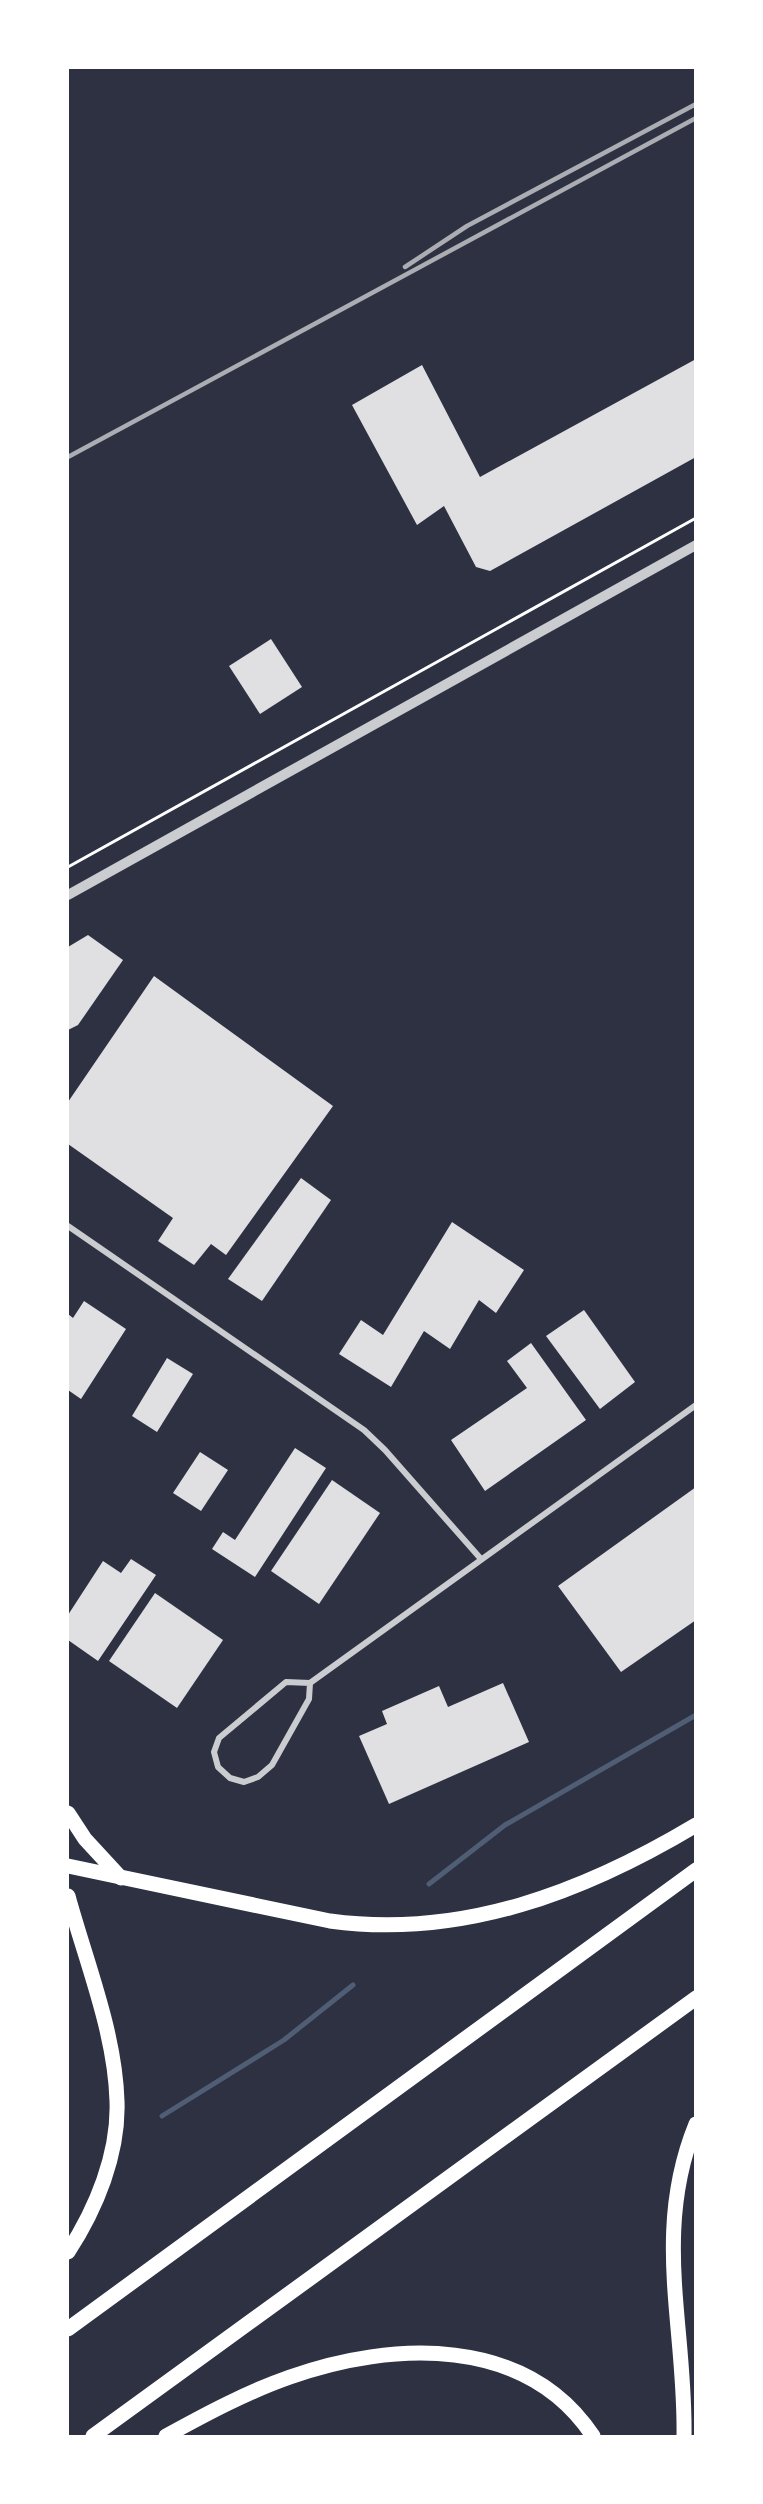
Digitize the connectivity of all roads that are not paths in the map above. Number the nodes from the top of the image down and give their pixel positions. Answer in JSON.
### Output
{"nodes":[{"id":1,"x":696,"y":545,"type":"edge"},
{"id":2,"x":68,"y":895,"type":"edge"},
{"id":3,"x":68,"y":1226,"type":"edge"},
{"id":4,"x":696,"y":1405,"type":"edge"},
{"id":5,"x":481,"y":1559,"type":"junction"},
{"id":6,"x":310,"y":1683,"type":"junction"},
{"id":7,"x":68,"y":1814,"type":"edge"},
{"id":8,"x":696,"y":1826,"type":"edge"},
{"id":9,"x":68,"y":1866,"type":"edge"},
{"id":10,"x":696,"y":1870,"type":"edge"},
{"id":11,"x":121,"y":1878,"type":"junction"},
{"id":12,"x":68,"y":1896,"type":"edge"},
{"id":13,"x":70,"y":1912,"type":"edge"},
{"id":14,"x":696,"y":1998,"type":"edge"},
{"id":15,"x":696,"y":2124,"type":"edge"},
{"id":16,"x":68,"y":2252,"type":"edge"},
{"id":17,"x":68,"y":2329,"type":"edge"},
{"id":18,"x":93,"y":2436,"type":"edge"},
{"id":19,"x":166,"y":2436,"type":"edge"},
{"id":20,"x":593,"y":2436,"type":"edge"},
{"id":21,"x":684,"y":2436,"type":"edge"}],
"edges":[{"from":1,"to":2,"type":"street"},
{"from":3,"to":5,"type":"street"},
{"from":4,"to":5,"type":"street"},
{"from":5,"to":6,"type":"street"},
{"from":6,"to":6,"type":"street"},
{"from":7,"to":11,"type":"highway"},
{"from":8,"to":11,"type":"highway"},
{"from":9,"to":11,"type":"highway"},
{"from":10,"to":17,"type":"highway"},
{"from":12,"to":13,"type":"highway"},
{"from":13,"to":16,"type":"highway"},
{"from":14,"to":18,"type":"highway"},
{"from":15,"to":21,"type":"highway"},
{"from":19,"to":20,"type":"highway"}]}
